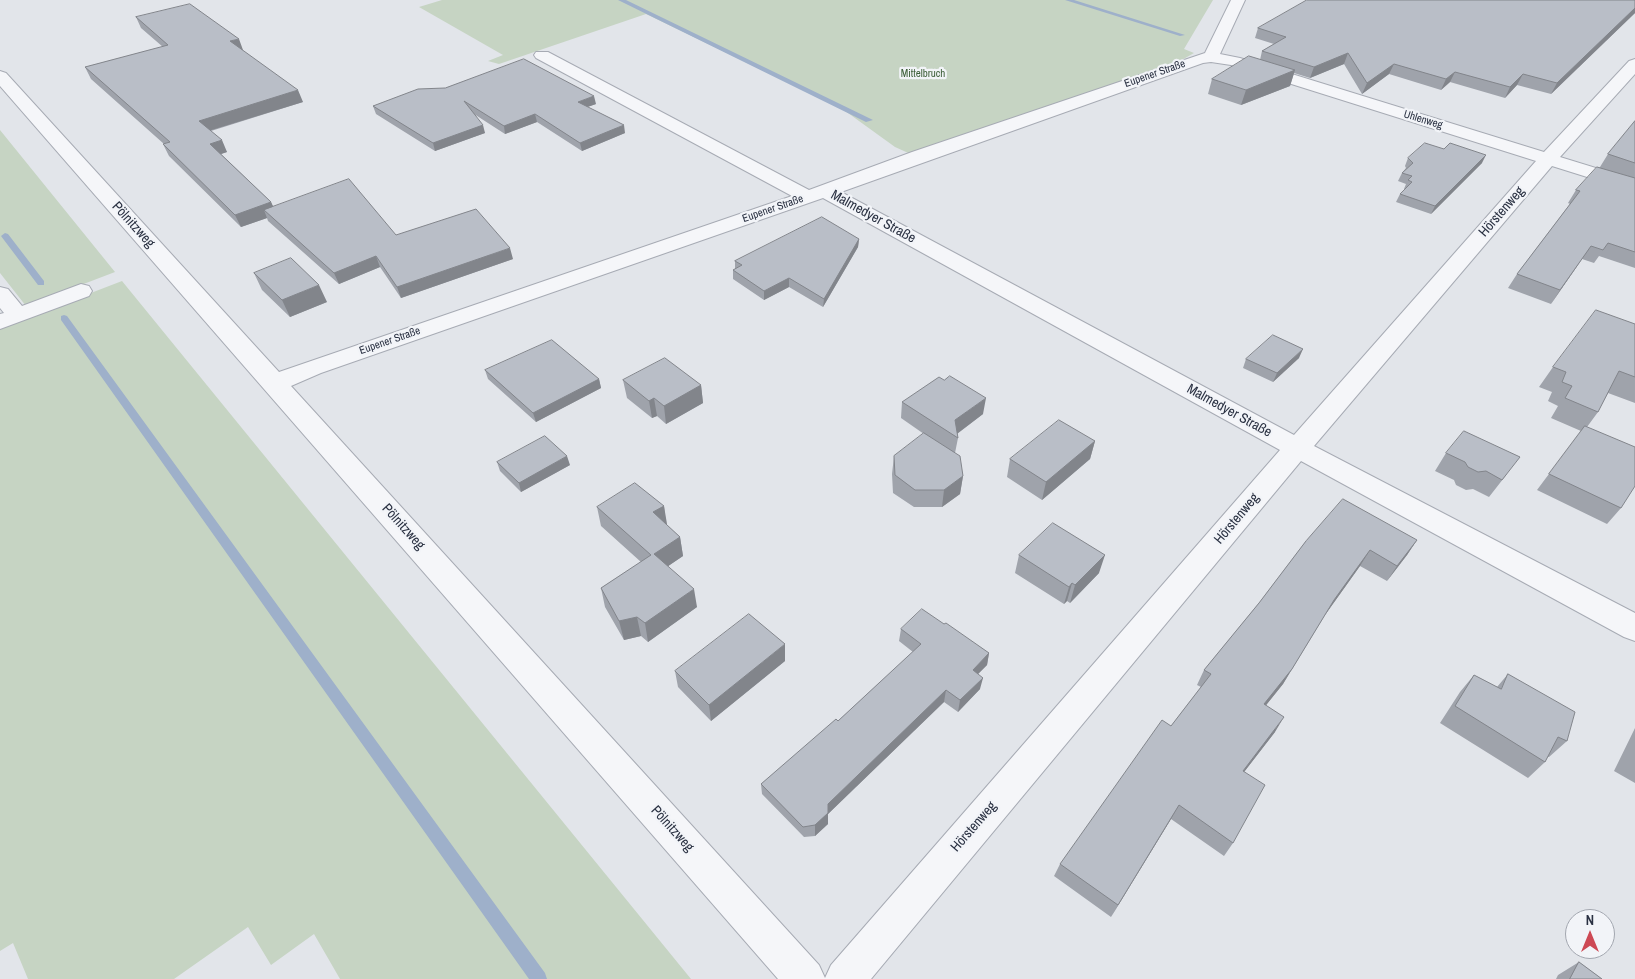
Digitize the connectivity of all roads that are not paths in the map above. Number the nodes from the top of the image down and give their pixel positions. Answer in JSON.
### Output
{"nodes":[{"id":1,"x":1238,"y":0,"type":"edge"},
{"id":2,"x":542,"y":55,"type":"dead end"},
{"id":3,"x":1211,"y":57,"type":"junction"},
{"id":4,"x":1635,"y":64,"type":"edge"},
{"id":5,"x":0,"y":76,"type":"edge"},
{"id":6,"x":1548,"y":159,"type":"junction"},
{"id":7,"x":1635,"y":186,"type":"edge"},
{"id":8,"x":816,"y":194,"type":"junction"},
{"id":9,"x":81,"y":291,"type":"dead end"},
{"id":10,"x":0,"y":294,"type":"edge"},
{"id":11,"x":9,"y":319,"type":"edge"},
{"id":12,"x":276,"y":383,"type":"junction"},
{"id":13,"x":1297,"y":448,"type":"junction"},
{"id":14,"x":1635,"y":628,"type":"edge"},
{"id":15,"x":805,"y":979,"type":"edge"},
{"id":16,"x":845,"y":979,"type":"edge"}],
"edges":[{"from":1,"to":3,"type":"street"},
{"from":2,"to":8,"type":"street","name":"Malmedyer Straße"},
{"from":3,"to":6,"type":"street","name":"Uhlenweg"},
{"from":3,"to":8,"type":"street","name":"Eupener Straße"},
{"from":4,"to":6,"type":"street","name":"Hörstenweg"},
{"from":5,"to":12,"type":"street","name":"Pölnitzweg"},
{"from":6,"to":7,"type":"street","name":"Uhlenweg"},
{"from":6,"to":13,"type":"street","name":"Hörstenweg"},
{"from":8,"to":12,"type":"street","name":"Eupener Straße"},
{"from":8,"to":13,"type":"street","name":"Malmedyer Straße"},
{"from":9,"to":11,"type":"street"},
{"from":10,"to":11,"type":"street"},
{"from":12,"to":15,"type":"street","name":"Pölnitzweg"},
{"from":13,"to":14,"type":"street","name":"Malmedyer Straße"},
{"from":13,"to":16,"type":"street","name":"Hörstenweg"}]}
